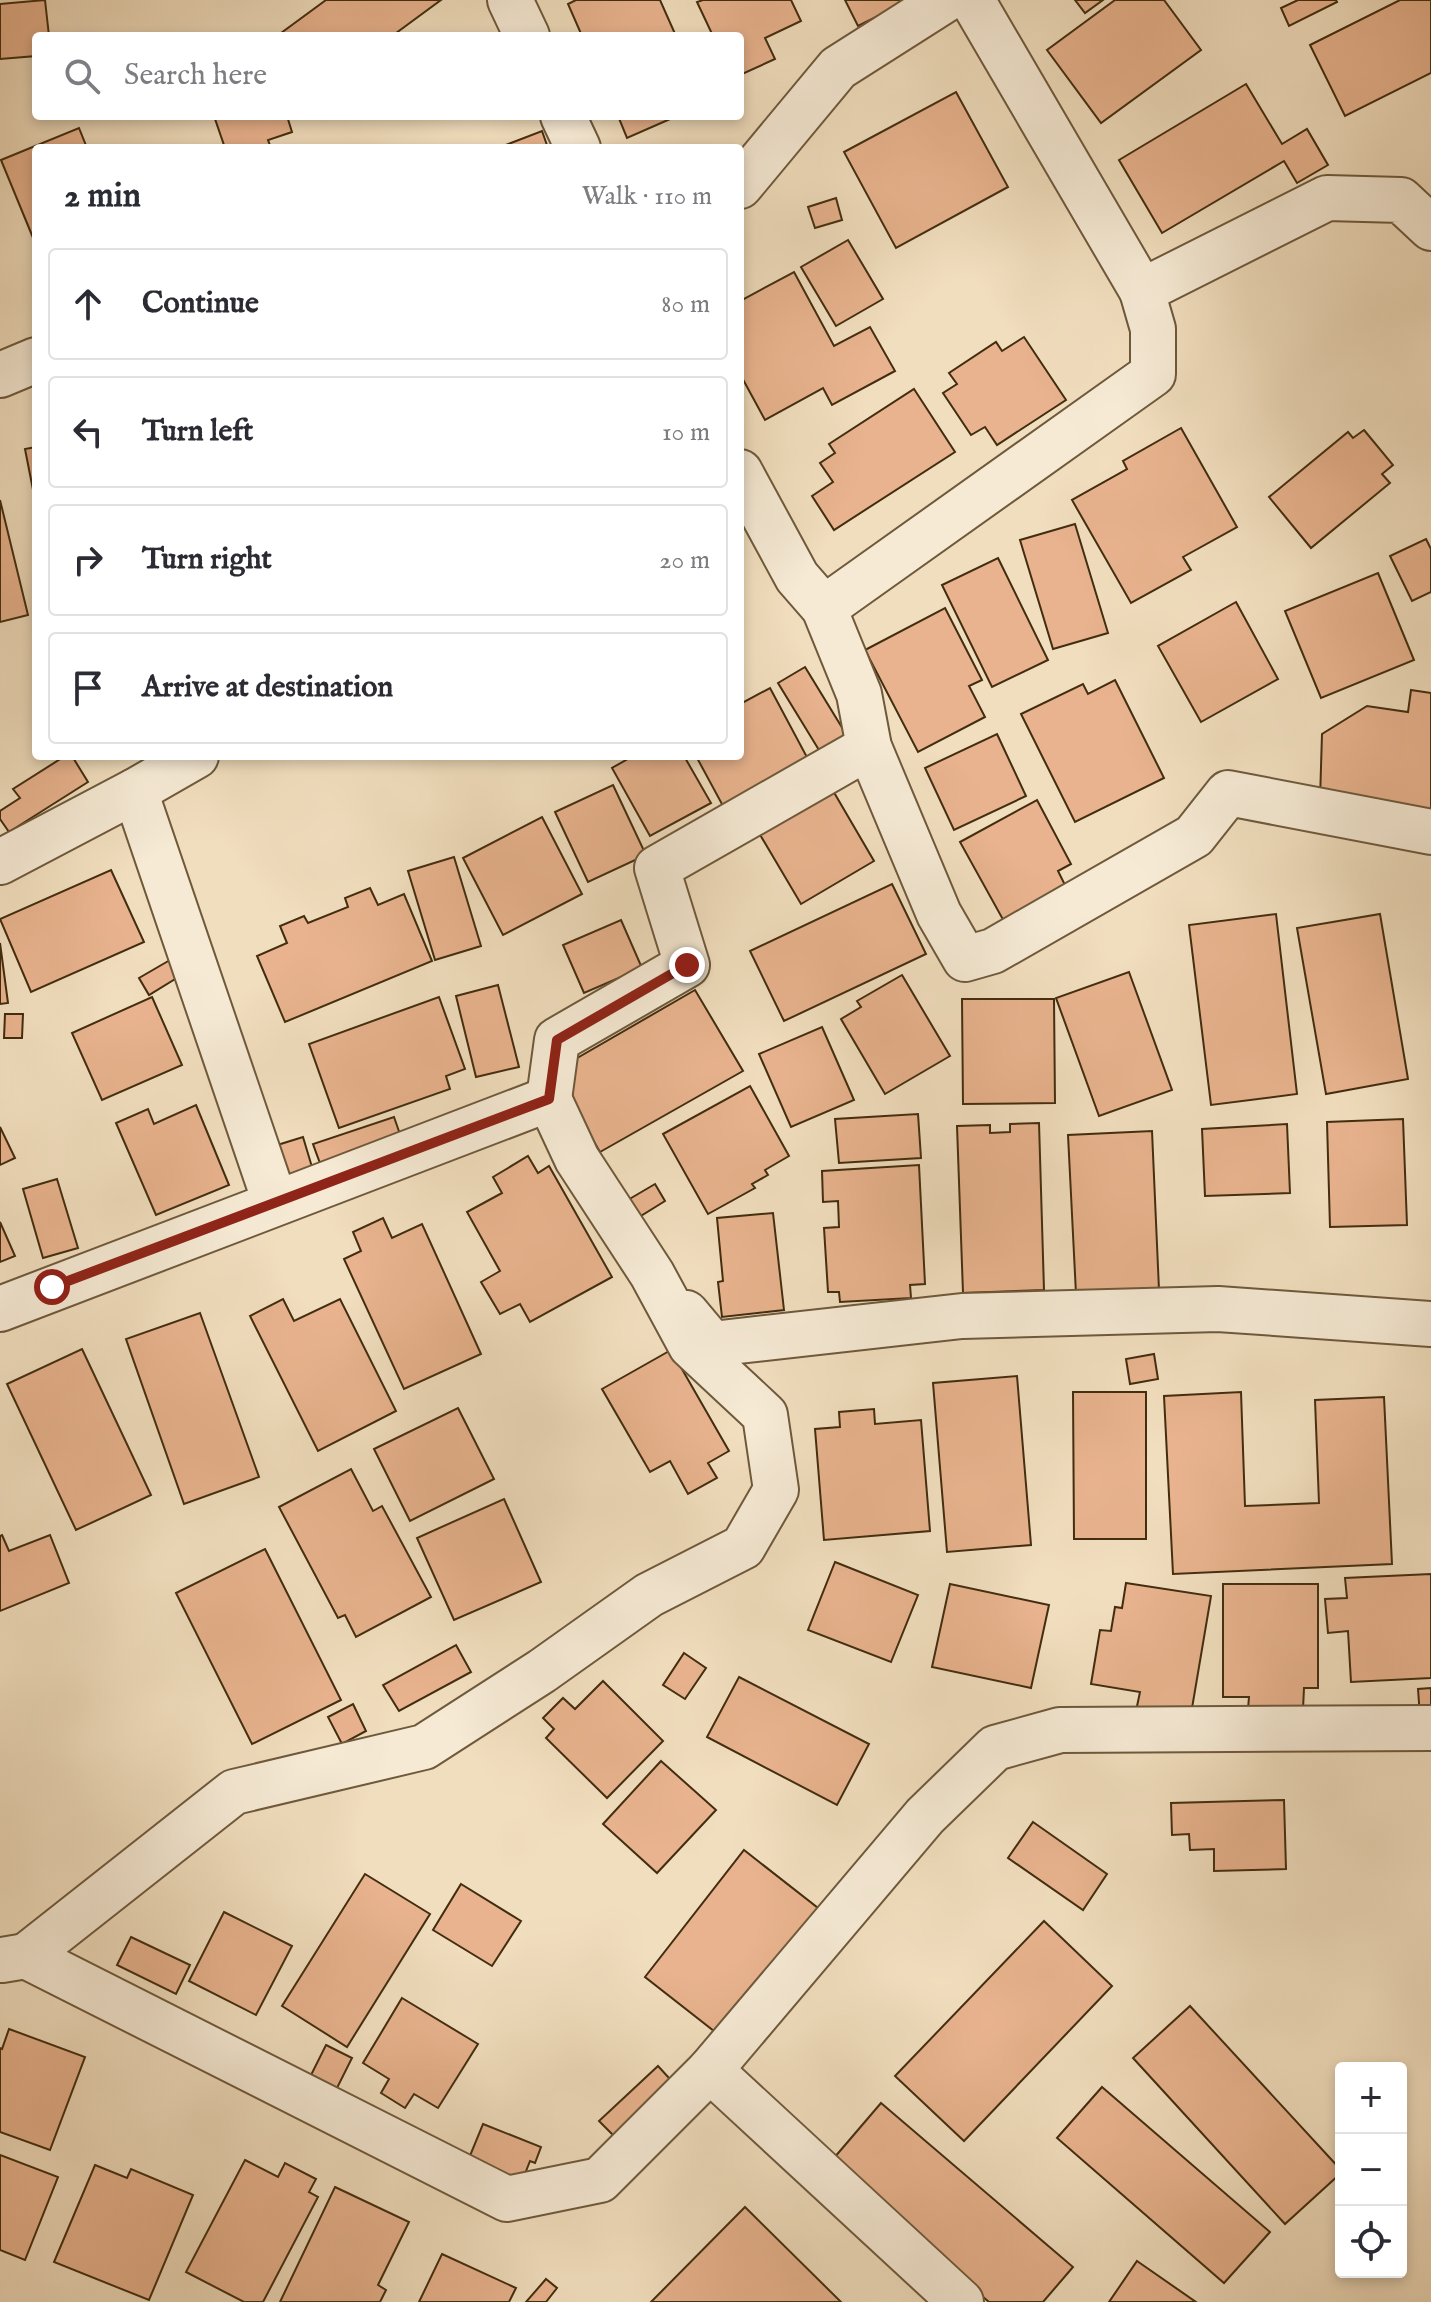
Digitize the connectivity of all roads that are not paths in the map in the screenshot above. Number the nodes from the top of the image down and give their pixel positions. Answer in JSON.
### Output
{"nodes":[{"id":1,"x":510,"y":0,"type":"edge"},
{"id":2,"x":945,"y":0,"type":"edge"},
{"id":3,"x":972,"y":0,"type":"edge"},
{"id":4,"x":525,"y":32,"type":"edge"},
{"id":5,"x":565,"y":120,"type":"edge"},
{"id":6,"x":576,"y":144,"type":"edge"},
{"id":7,"x":744,"y":181,"type":"edge"},
{"id":8,"x":1431,"y":228,"type":"edge"},
{"id":9,"x":1142,"y":291,"type":"junction"},
{"id":10,"x":32,"y":362,"type":"edge"},
{"id":11,"x":0,"y":375,"type":"edge"},
{"id":12,"x":744,"y":479,"type":"edge"},
{"id":13,"x":824,"y":608,"type":"junction"},
{"id":14,"x":869,"y":747,"type":"junction"},
{"id":15,"x":189,"y":760,"type":"edge"},
{"id":16,"x":135,"y":791,"type":"junction"},
{"id":17,"x":1431,"y":832,"type":"edge"},
{"id":18,"x":0,"y":862,"type":"edge"},
{"id":19,"x":549,"y":1099,"type":"junction"},
{"id":20,"x":275,"y":1202,"type":"junction"},
{"id":21,"x":652,"y":1274,"type":"junction"},
{"id":22,"x":0,"y":1309,"type":"edge"},
{"id":23,"x":1431,"y":1324,"type":"edge"},
{"id":24,"x":1431,"y":1728,"type":"edge"},
{"id":25,"x":13,"y":1958,"type":"edge"},
{"id":26,"x":710,"y":2070,"type":"junction"},
{"id":27,"x":961,"y":2302,"type":"edge"}],
"edges":[{"from":1,"to":4,"type":"street"},
{"from":2,"to":7,"type":"street"},
{"from":3,"to":9,"type":"street"},
{"from":5,"to":6,"type":"street"},
{"from":8,"to":9,"type":"street"},
{"from":9,"to":13,"type":"street"},
{"from":10,"to":11,"type":"street"},
{"from":12,"to":13,"type":"street"},
{"from":13,"to":14,"type":"street"},
{"from":14,"to":17,"type":"street"},
{"from":14,"to":19,"type":"street"},
{"from":15,"to":16,"type":"street"},
{"from":16,"to":18,"type":"street"},
{"from":16,"to":20,"type":"street"},
{"from":19,"to":20,"type":"street"},
{"from":19,"to":21,"type":"street"},
{"from":20,"to":22,"type":"street"},
{"from":21,"to":23,"type":"street"},
{"from":21,"to":25,"type":"street"},
{"from":24,"to":26,"type":"street"},
{"from":25,"to":26,"type":"street"},
{"from":26,"to":27,"type":"street"}]}
